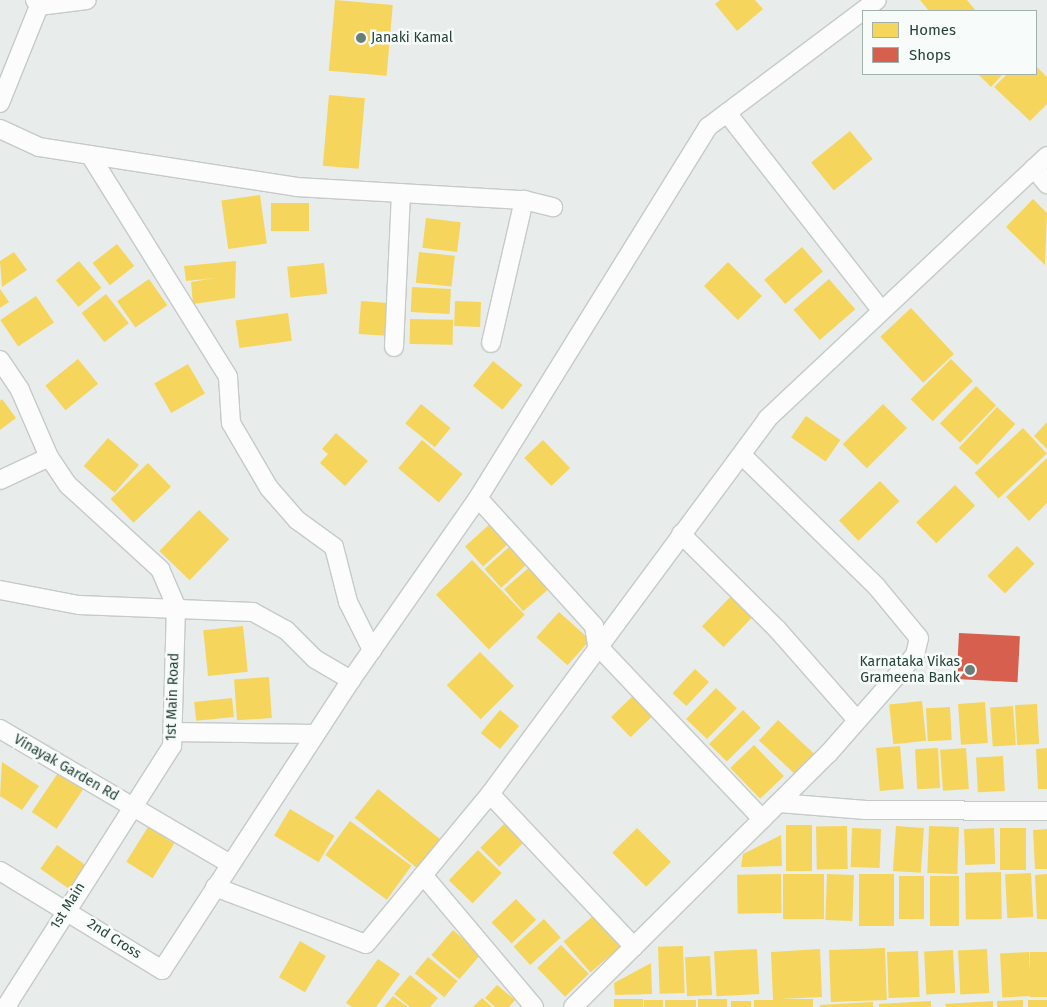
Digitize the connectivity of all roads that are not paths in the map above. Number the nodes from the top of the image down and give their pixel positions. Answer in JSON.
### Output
{"nodes":[{"id":1,"x":87,"y":0,"type":"edge"},
{"id":2,"x":877,"y":0,"type":"edge"},
{"id":3,"x":37,"y":3,"type":"edge"},
{"id":4,"x":864,"y":10,"type":"edge"},
{"id":5,"x":862,"y":11,"type":"edge"},
{"id":6,"x":0,"y":103,"type":"edge"},
{"id":7,"x":727,"y":113,"type":"junction"},
{"id":8,"x":0,"y":129,"type":"edge"},
{"id":9,"x":90,"y":154,"type":"junction"},
{"id":10,"x":1041,"y":162,"type":"edge"},
{"id":11,"x":1047,"y":184,"type":"edge"},
{"id":12,"x":401,"y":193,"type":"junction"},
{"id":13,"x":524,"y":200,"type":"junction"},
{"id":14,"x":552,"y":207,"type":"dead end"},
{"id":15,"x":880,"y":309,"type":"junction"},
{"id":16,"x":492,"y":343,"type":"dead end"},
{"id":17,"x":394,"y":347,"type":"dead end"},
{"id":18,"x":0,"y":360,"type":"edge"},
{"id":19,"x":743,"y":456,"type":"junction"},
{"id":20,"x":49,"y":457,"type":"junction"},
{"id":21,"x":0,"y":480,"type":"edge"},
{"id":22,"x":478,"y":498,"type":"junction"},
{"id":23,"x":681,"y":534,"type":"junction"},
{"id":24,"x":0,"y":590,"type":"edge"},
{"id":25,"x":176,"y":606,"type":"junction"},
{"id":26,"x":597,"y":645,"type":"junction"},
{"id":27,"x":372,"y":650,"type":"junction"},
{"id":28,"x":351,"y":680,"type":"junction"},
{"id":29,"x":858,"y":720,"type":"junction"},
{"id":30,"x":0,"y":729,"type":"edge"},
{"id":31,"x":173,"y":732,"type":"junction"},
{"id":32,"x":315,"y":734,"type":"junction"},
{"id":33,"x":490,"y":794,"type":"junction"},
{"id":34,"x":779,"y":803,"type":"junction"},
{"id":35,"x":133,"y":806,"type":"junction"},
{"id":36,"x":1047,"y":811,"type":"edge"},
{"id":37,"x":762,"y":819,"type":"junction"},
{"id":38,"x":230,"y":864,"type":"junction"},
{"id":39,"x":0,"y":871,"type":"edge"},
{"id":40,"x":423,"y":875,"type":"junction"},
{"id":41,"x":215,"y":887,"type":"junction"},
{"id":42,"x":67,"y":908,"type":"junction"},
{"id":43,"x":634,"y":947,"type":"junction"},
{"id":44,"x":6,"y":1007,"type":"edge"},
{"id":45,"x":534,"y":1007,"type":"edge"},
{"id":46,"x":573,"y":1007,"type":"edge"}],
"edges":[{"from":1,"to":3,"type":"street"},
{"from":2,"to":4,"type":"street"},
{"from":3,"to":6,"type":"street"},
{"from":5,"to":7,"type":"street"},
{"from":7,"to":15,"type":"street"},
{"from":7,"to":22,"type":"street"},
{"from":8,"to":9,"type":"street"},
{"from":9,"to":12,"type":"street"},
{"from":9,"to":27,"type":"street"},
{"from":10,"to":11,"type":"street"},
{"from":10,"to":15,"type":"street"},
{"from":12,"to":13,"type":"street"},
{"from":12,"to":17,"type":"street"},
{"from":13,"to":14,"type":"street"},
{"from":13,"to":16,"type":"street"},
{"from":15,"to":19,"type":"street"},
{"from":18,"to":20,"type":"street"},
{"from":19,"to":23,"type":"street"},
{"from":19,"to":29,"type":"street"},
{"from":20,"to":21,"type":"street"},
{"from":20,"to":25,"type":"street"},
{"from":22,"to":26,"type":"street"},
{"from":22,"to":27,"type":"street"},
{"from":23,"to":26,"type":"street"},
{"from":23,"to":29,"type":"street"},
{"from":24,"to":25,"type":"street"},
{"from":25,"to":28,"type":"street"},
{"from":25,"to":31,"type":"street","name":"1st Main Road"},
{"from":26,"to":33,"type":"street"},
{"from":26,"to":37,"type":"street"},
{"from":27,"to":28,"type":"street"},
{"from":28,"to":32,"type":"street"},
{"from":29,"to":34,"type":"street"},
{"from":30,"to":35,"type":"street","name":"Vinayak Garden Rd"},
{"from":31,"to":32,"type":"street"},
{"from":31,"to":35,"type":"street","name":"1st Main Road"},
{"from":32,"to":38,"type":"street"},
{"from":33,"to":40,"type":"street"},
{"from":33,"to":43,"type":"street"},
{"from":34,"to":36,"type":"street"},
{"from":34,"to":37,"type":"street"},
{"from":35,"to":38,"type":"street","name":"Vinayak Garden Rd"},
{"from":35,"to":42,"type":"street","name":"1st Main"},
{"from":37,"to":43,"type":"street"},
{"from":38,"to":41,"type":"street"},
{"from":39,"to":42,"type":"street","name":"2nd Cross"},
{"from":40,"to":41,"type":"street"},
{"from":40,"to":45,"type":"street"},
{"from":41,"to":42,"type":"street","name":"2nd Cross"},
{"from":42,"to":44,"type":"street","name":"1st Main"},
{"from":43,"to":46,"type":"street"}]}
